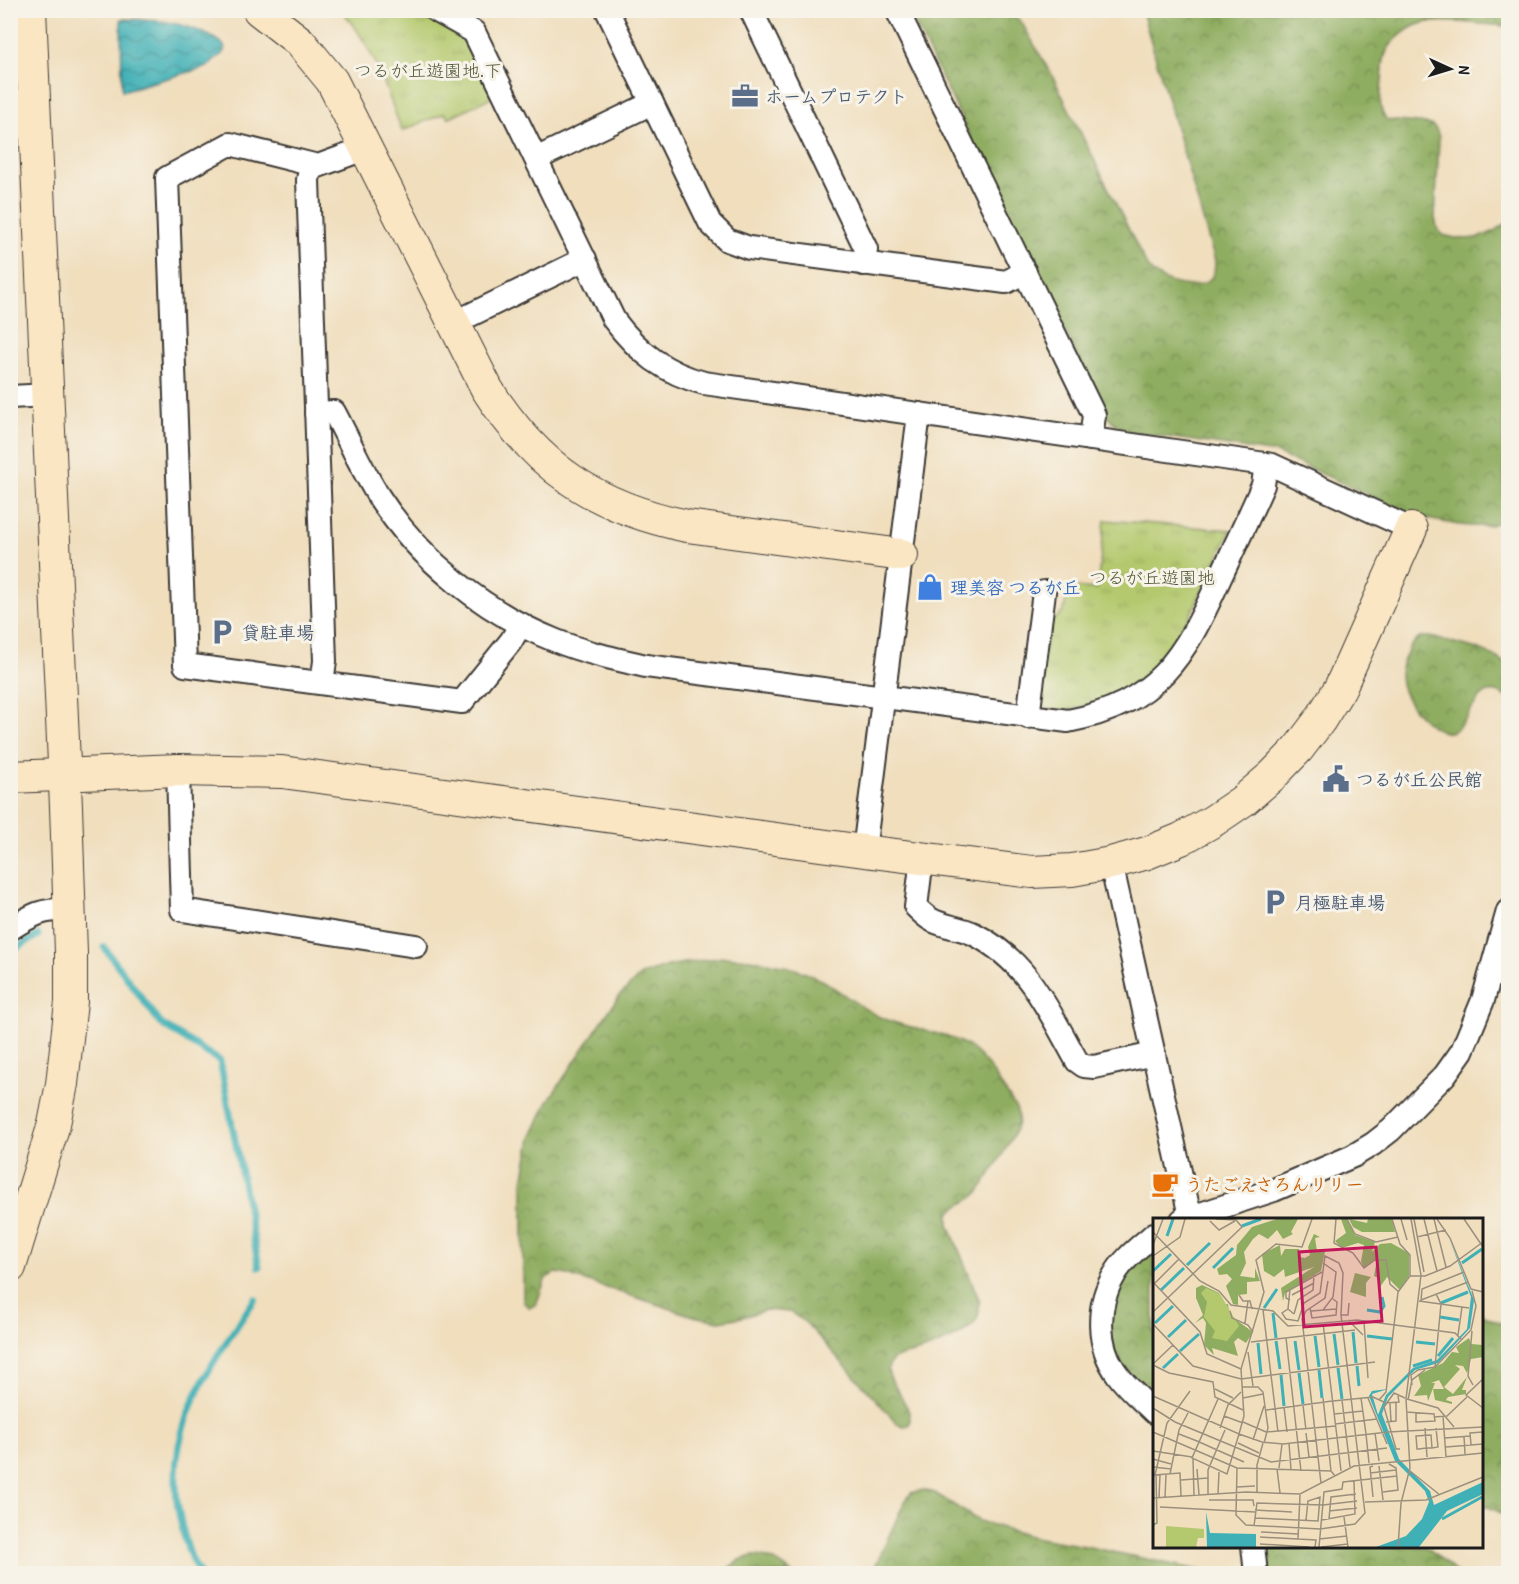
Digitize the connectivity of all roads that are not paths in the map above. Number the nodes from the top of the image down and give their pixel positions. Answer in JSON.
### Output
{"nodes":[{"id":1,"x":30,"y":10,"type":"edge"},
{"id":2,"x":259,"y":10,"type":"edge"},
{"id":3,"x":435,"y":10,"type":"edge"},
{"id":4,"x":607,"y":10,"type":"edge"},
{"id":5,"x":751,"y":10,"type":"edge"},
{"id":6,"x":897,"y":10,"type":"edge"},
{"id":7,"x":652,"y":103,"type":"junction"},
{"id":8,"x":367,"y":148,"type":"junction"},
{"id":9,"x":536,"y":159,"type":"junction"},
{"id":10,"x":311,"y":165,"type":"junction"},
{"id":11,"x":585,"y":259,"type":"junction"},
{"id":12,"x":864,"y":264,"type":"junction"},
{"id":13,"x":1025,"y":273,"type":"junction"},
{"id":14,"x":454,"y":323,"type":"junction"},
{"id":15,"x":49,"y":395,"type":"junction"},
{"id":16,"x":10,"y":397,"type":"edge"},
{"id":17,"x":316,"y":413,"type":"junction"},
{"id":18,"x":919,"y":414,"type":"junction"},
{"id":19,"x":1091,"y":439,"type":"junction"},
{"id":20,"x":1266,"y":464,"type":"junction"},
{"id":21,"x":1411,"y":529,"type":"joint"},
{"id":22,"x":902,"y":555,"type":"junction"},
{"id":23,"x":1044,"y":592,"type":"dead end"},
{"id":24,"x":521,"y":624,"type":"junction"},
{"id":25,"x":322,"y":683,"type":"junction"},
{"id":26,"x":884,"y":698,"type":"junction"},
{"id":27,"x":1028,"y":717,"type":"junction"},
{"id":28,"x":178,"y":770,"type":"junction"},
{"id":29,"x":64,"y":775,"type":"junction"},
{"id":30,"x":10,"y":777,"type":"edge"},
{"id":31,"x":864,"y":851,"type":"junction"},
{"id":32,"x":922,"y":858,"type":"junction"},
{"id":33,"x":1111,"y":863,"type":"junction"},
{"id":34,"x":70,"y":909,"type":"junction"},
{"id":35,"x":1509,"y":911,"type":"edge"},
{"id":36,"x":10,"y":929,"type":"edge"},
{"id":37,"x":416,"y":946,"type":"dead end"},
{"id":38,"x":1154,"y":1054,"type":"junction"},
{"id":39,"x":1186,"y":1218,"type":"edge"},
{"id":40,"x":16,"y":1233,"type":"edge"},
{"id":41,"x":1153,"y":1236,"type":"edge"},
{"id":42,"x":10,"y":1267,"type":"edge"},
{"id":43,"x":1153,"y":1410,"type":"edge"},
{"id":44,"x":1253,"y":1548,"type":"edge"},
{"id":45,"x":1256,"y":1574,"type":"edge"}],
"edges":[{"from":1,"to":15,"type":"street"},
{"from":2,"to":8,"type":"street"},
{"from":3,"to":9,"type":"street"},
{"from":4,"to":7,"type":"street"},
{"from":5,"to":12,"type":"street"},
{"from":6,"to":13,"type":"street"},
{"from":7,"to":9,"type":"street"},
{"from":7,"to":12,"type":"street"},
{"from":8,"to":10,"type":"street"},
{"from":8,"to":14,"type":"street"},
{"from":9,"to":11,"type":"street"},
{"from":10,"to":17,"type":"street"},
{"from":10,"to":25,"type":"street"},
{"from":11,"to":14,"type":"street"},
{"from":11,"to":18,"type":"street"},
{"from":12,"to":13,"type":"street"},
{"from":13,"to":19,"type":"street"},
{"from":14,"to":22,"type":"street"},
{"from":15,"to":16,"type":"street"},
{"from":15,"to":29,"type":"street"},
{"from":17,"to":24,"type":"street"},
{"from":17,"to":25,"type":"street"},
{"from":18,"to":19,"type":"street"},
{"from":18,"to":22,"type":"street"},
{"from":19,"to":20,"type":"street"},
{"from":20,"to":21,"type":"street"},
{"from":20,"to":27,"type":"street"},
{"from":21,"to":33,"type":"street"},
{"from":22,"to":26,"type":"street"},
{"from":23,"to":27,"type":"street"},
{"from":24,"to":25,"type":"street"},
{"from":24,"to":26,"type":"street"},
{"from":26,"to":27,"type":"street"},
{"from":26,"to":31,"type":"street"},
{"from":28,"to":29,"type":"street"},
{"from":28,"to":31,"type":"street"},
{"from":28,"to":37,"type":"street"},
{"from":29,"to":30,"type":"street"},
{"from":29,"to":34,"type":"street"},
{"from":31,"to":32,"type":"street"},
{"from":32,"to":33,"type":"street"},
{"from":32,"to":38,"type":"street"},
{"from":33,"to":38,"type":"street"},
{"from":34,"to":36,"type":"street"},
{"from":34,"to":40,"type":"street"},
{"from":35,"to":39,"type":"street"},
{"from":38,"to":39,"type":"street"},
{"from":40,"to":42,"type":"street"},
{"from":41,"to":43,"type":"street"},
{"from":44,"to":45,"type":"street"}]}
